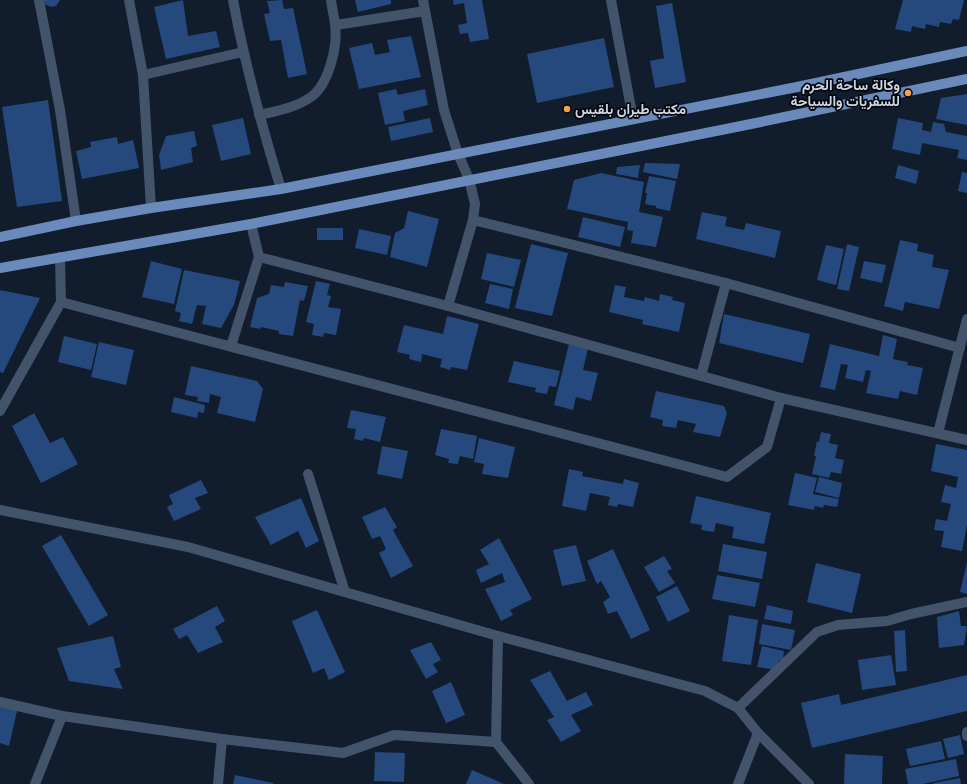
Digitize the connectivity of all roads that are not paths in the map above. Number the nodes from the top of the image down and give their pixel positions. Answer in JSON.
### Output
{"nodes":[{"id":1,"x":39,"y":0,"type":"edge"},
{"id":2,"x":129,"y":0,"type":"edge"},
{"id":3,"x":234,"y":0,"type":"edge"},
{"id":4,"x":331,"y":0,"type":"edge"},
{"id":5,"x":423,"y":0,"type":"edge"},
{"id":6,"x":612,"y":0,"type":"edge"},
{"id":7,"x":425,"y":11,"type":"junction"},
{"id":8,"x":336,"y":25,"type":"junction"},
{"id":9,"x":967,"y":51,"type":"edge"},
{"id":10,"x":243,"y":52,"type":"junction"},
{"id":11,"x":143,"y":75,"type":"junction"},
{"id":12,"x":967,"y":78,"type":"edge"},
{"id":13,"x":259,"y":115,"type":"junction"},
{"id":14,"x":633,"y":119,"type":"junction"},
{"id":15,"x":458,"y":154,"type":"junction"},
{"id":16,"x":469,"y":179,"type":"junction"},
{"id":17,"x":281,"y":189,"type":"junction"},
{"id":18,"x":151,"y":208,"type":"junction"},
{"id":19,"x":473,"y":220,"type":"junction"},
{"id":20,"x":76,"y":221,"type":"junction"},
{"id":21,"x":251,"y":224,"type":"junction"},
{"id":22,"x":0,"y":237,"type":"edge"},
{"id":23,"x":60,"y":257,"type":"junction"},
{"id":24,"x":259,"y":257,"type":"junction"},
{"id":25,"x":0,"y":268,"type":"edge"},
{"id":26,"x":726,"y":283,"type":"junction"},
{"id":27,"x":60,"y":302,"type":"junction"},
{"id":28,"x":448,"y":306,"type":"junction"},
{"id":29,"x":967,"y":319,"type":"edge"},
{"id":30,"x":231,"y":346,"type":"junction"},
{"id":31,"x":960,"y":348,"type":"junction"},
{"id":32,"x":701,"y":376,"type":"junction"},
{"id":33,"x":781,"y":398,"type":"junction"},
{"id":34,"x":0,"y":411,"type":"edge"},
{"id":35,"x":938,"y":433,"type":"junction"},
{"id":36,"x":967,"y":440,"type":"edge"},
{"id":37,"x":308,"y":474,"type":"dead end"},
{"id":38,"x":0,"y":510,"type":"edge"},
{"id":39,"x":345,"y":592,"type":"junction"},
{"id":40,"x":967,"y":602,"type":"edge"},
{"id":41,"x":498,"y":636,"type":"junction"},
{"id":42,"x":0,"y":702,"type":"edge"},
{"id":43,"x":738,"y":708,"type":"junction"},
{"id":44,"x":62,"y":716,"type":"junction"},
{"id":45,"x":967,"y":732,"type":"edge"},
{"id":46,"x":758,"y":733,"type":"junction"},
{"id":47,"x":967,"y":736,"type":"edge"},
{"id":48,"x":222,"y":739,"type":"junction"},
{"id":49,"x":496,"y":742,"type":"junction"},
{"id":50,"x":35,"y":784,"type":"edge"},
{"id":51,"x":218,"y":784,"type":"edge"},
{"id":52,"x":529,"y":784,"type":"edge"},
{"id":53,"x":738,"y":784,"type":"edge"},
{"id":54,"x":809,"y":784,"type":"edge"}],
"edges":[{"from":1,"to":20,"type":"street"},
{"from":2,"to":11,"type":"street"},
{"from":3,"to":10,"type":"street"},
{"from":4,"to":8,"type":"street"},
{"from":5,"to":7,"type":"street"},
{"from":6,"to":14,"type":"street"},
{"from":7,"to":8,"type":"street"},
{"from":7,"to":15,"type":"street"},
{"from":8,"to":13,"type":"street"},
{"from":9,"to":14,"type":"main road"},
{"from":10,"to":11,"type":"street"},
{"from":10,"to":13,"type":"street"},
{"from":11,"to":18,"type":"street"},
{"from":12,"to":16,"type":"main road"},
{"from":13,"to":17,"type":"street"},
{"from":14,"to":15,"type":"main road"},
{"from":15,"to":16,"type":"street"},
{"from":15,"to":17,"type":"main road"},
{"from":16,"to":19,"type":"street"},
{"from":16,"to":21,"type":"main road"},
{"from":17,"to":18,"type":"main road"},
{"from":18,"to":20,"type":"main road"},
{"from":19,"to":26,"type":"street"},
{"from":19,"to":28,"type":"street"},
{"from":20,"to":22,"type":"main road"},
{"from":21,"to":23,"type":"main road"},
{"from":21,"to":24,"type":"street"},
{"from":23,"to":25,"type":"main road"},
{"from":23,"to":27,"type":"street"},
{"from":24,"to":28,"type":"street"},
{"from":24,"to":30,"type":"street"},
{"from":26,"to":31,"type":"street"},
{"from":26,"to":32,"type":"street"},
{"from":27,"to":30,"type":"street"},
{"from":27,"to":34,"type":"street"},
{"from":28,"to":32,"type":"street"},
{"from":29,"to":31,"type":"street"},
{"from":30,"to":33,"type":"street"},
{"from":31,"to":35,"type":"street"},
{"from":32,"to":33,"type":"street"},
{"from":33,"to":35,"type":"street"},
{"from":35,"to":36,"type":"street"},
{"from":37,"to":39,"type":"street"},
{"from":38,"to":39,"type":"street"},
{"from":39,"to":41,"type":"street"},
{"from":40,"to":43,"type":"street"},
{"from":41,"to":43,"type":"street"},
{"from":41,"to":49,"type":"street"},
{"from":42,"to":44,"type":"street"},
{"from":43,"to":46,"type":"street"},
{"from":44,"to":48,"type":"street"},
{"from":44,"to":50,"type":"street"},
{"from":45,"to":47,"type":"street"},
{"from":46,"to":53,"type":"street"},
{"from":46,"to":54,"type":"street"},
{"from":48,"to":49,"type":"street"},
{"from":48,"to":51,"type":"street"},
{"from":49,"to":52,"type":"street"}]}
